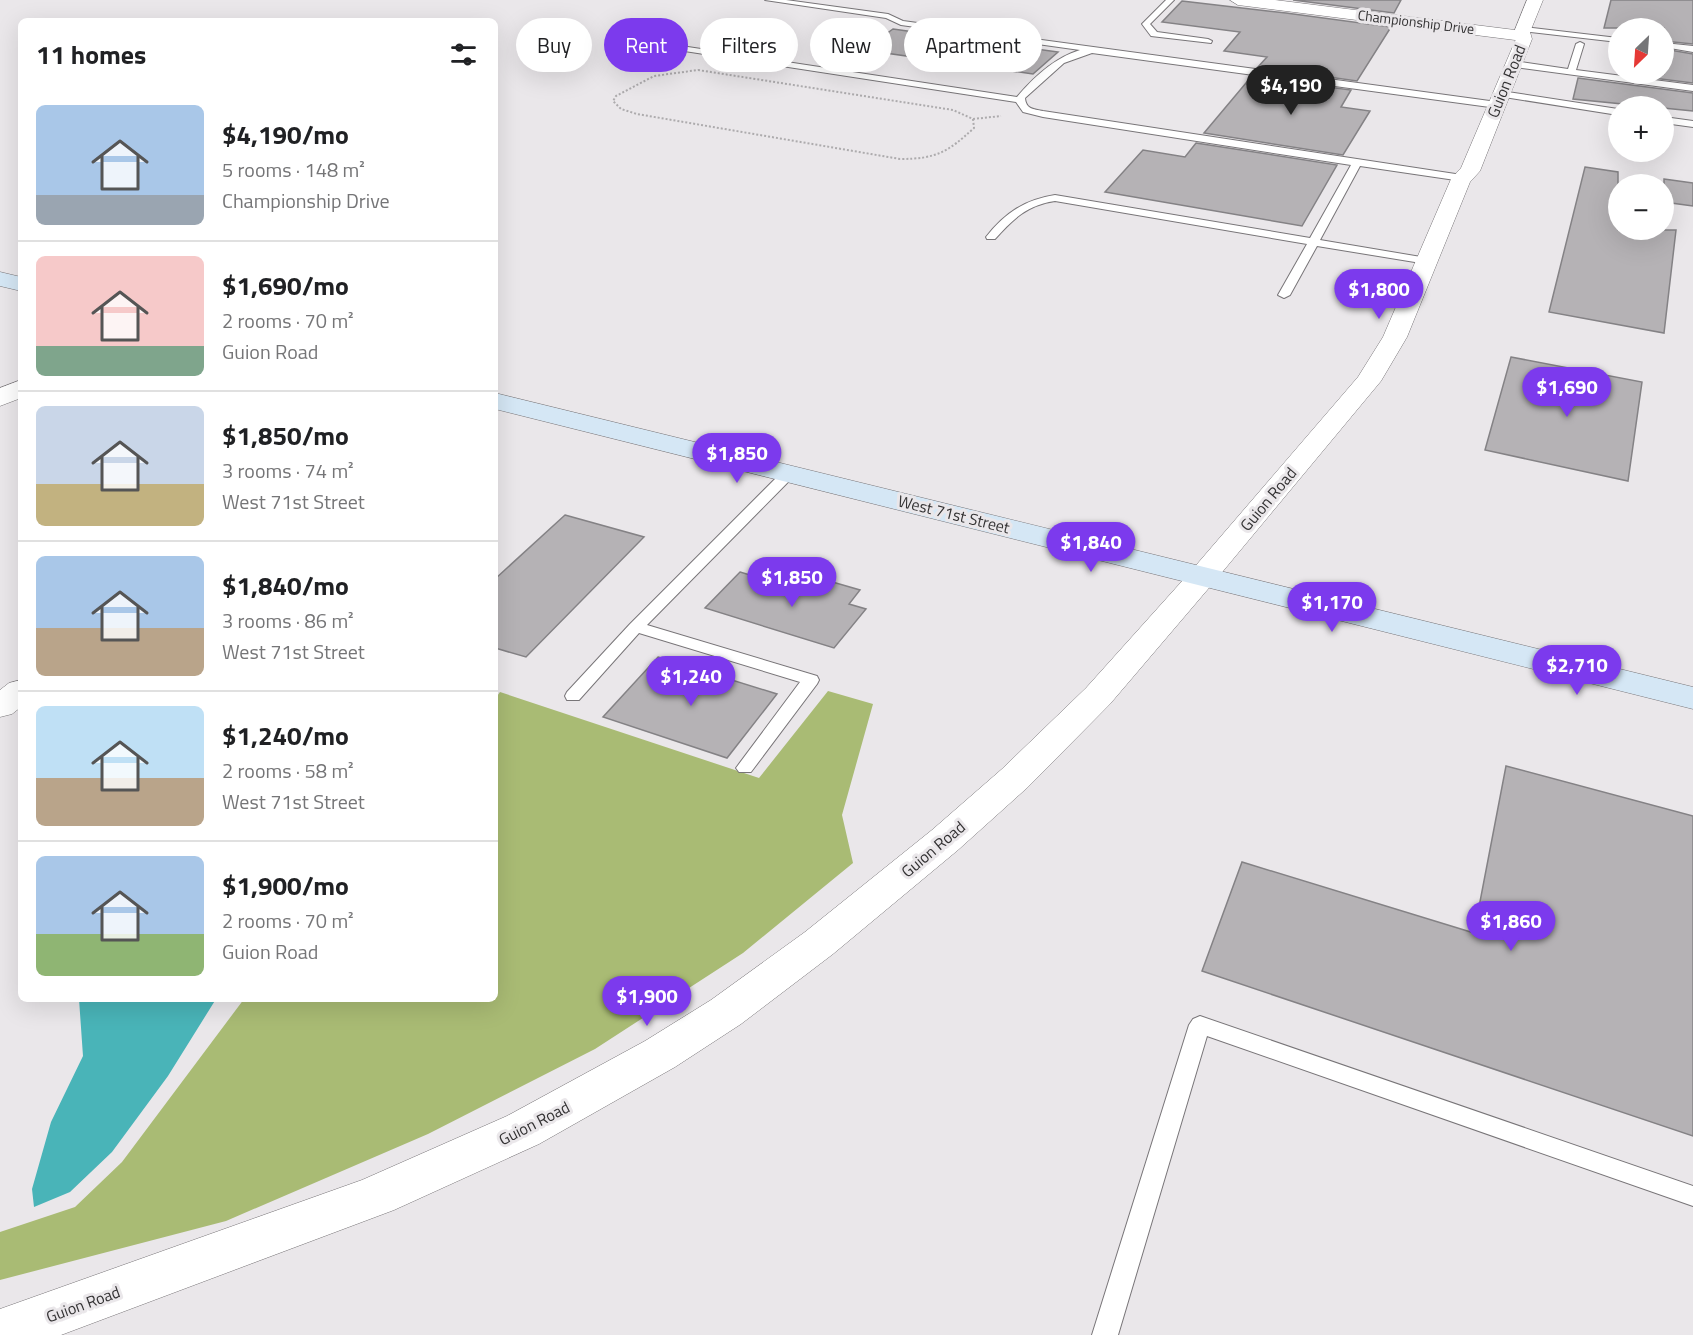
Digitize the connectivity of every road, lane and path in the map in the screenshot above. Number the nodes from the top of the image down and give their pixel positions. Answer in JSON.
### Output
{"nodes":[{"id":1,"x":769,"y":0,"type":"edge"},
{"id":2,"x":1170,"y":0,"type":"edge"},
{"id":3,"x":1238,"y":0,"type":"edge"},
{"id":4,"x":1535,"y":0,"type":"edge"},
{"id":5,"x":1523,"y":32,"type":"junction"},
{"id":6,"x":1608,"y":39,"type":"edge"},
{"id":7,"x":1208,"y":41,"type":"dead end"},
{"id":8,"x":1580,"y":44,"type":"dead end"},
{"id":9,"x":1674,"y":46,"type":"edge"},
{"id":10,"x":688,"y":49,"type":"edge"},
{"id":11,"x":1693,"y":49,"type":"edge"},
{"id":12,"x":1092,"y":50,"type":"junction"},
{"id":13,"x":1514,"y":64,"type":"junction"},
{"id":14,"x":1571,"y":72,"type":"junction"},
{"id":15,"x":1693,"y":88,"type":"edge"},
{"id":16,"x":1021,"y":100,"type":"junction"},
{"id":17,"x":1499,"y":100,"type":"junction"},
{"id":18,"x":1608,"y":111,"type":"edge"},
{"id":19,"x":973,"y":119,"type":"joint"},
{"id":20,"x":1674,"y":121,"type":"edge"},
{"id":21,"x":1693,"y":124,"type":"edge"},
{"id":22,"x":1357,"y":163,"type":"junction"},
{"id":23,"x":1462,"y":178,"type":"junction"},
{"id":24,"x":991,"y":237,"type":"dead end"},
{"id":25,"x":1314,"y":242,"type":"junction"},
{"id":26,"x":1427,"y":261,"type":"junction"},
{"id":27,"x":0,"y":279,"type":"edge"},
{"id":28,"x":18,"y":283,"type":"edge"},
{"id":29,"x":1284,"y":295,"type":"dead end"},
{"id":30,"x":18,"y":389,"type":"edge"},
{"id":31,"x":0,"y":398,"type":"edge"},
{"id":32,"x":498,"y":402,"type":"edge"},
{"id":33,"x":789,"y":473,"type":"junction"},
{"id":34,"x":1203,"y":576,"type":"junction"},
{"id":35,"x":636,"y":627,"type":"junction"},
{"id":36,"x":18,"y":693,"type":"edge"},
{"id":37,"x":573,"y":696,"type":"dead end"},
{"id":38,"x":1693,"y":698,"type":"edge"},
{"id":39,"x":0,"y":706,"type":"edge"},
{"id":40,"x":744,"y":768,"type":"dead end"},
{"id":41,"x":1693,"y":1196,"type":"edge"},
{"id":42,"x":0,"y":1333,"type":"edge"},
{"id":43,"x":1105,"y":1335,"type":"edge"}],
"edges":[{"from":1,"to":12,"type":"lane"},
{"from":2,"to":7,"type":"lane"},
{"from":3,"to":5,"type":"street","name":"Championship Drive"},
{"from":4,"to":5,"type":"street","name":"Guion Road"},
{"from":5,"to":6,"type":"lane"},
{"from":5,"to":13,"type":"street","name":"Guion Road"},
{"from":8,"to":14,"type":"lane"},
{"from":9,"to":11,"type":"lane"},
{"from":10,"to":16,"type":"lane"},
{"from":12,"to":16,"type":"lane"},
{"from":12,"to":17,"type":"lane"},
{"from":13,"to":14,"type":"lane"},
{"from":13,"to":17,"type":"street","name":"Guion Road"},
{"from":14,"to":15,"type":"lane"},
{"from":16,"to":22,"type":"lane"},
{"from":17,"to":18,"type":"lane"},
{"from":17,"to":23,"type":"street","name":"Guion Road"},
{"from":19,"to":19,"type":"path"},
{"from":20,"to":21,"type":"lane"},
{"from":22,"to":23,"type":"lane"},
{"from":22,"to":25,"type":"lane"},
{"from":23,"to":26,"type":"street","name":"Guion Road"},
{"from":24,"to":25,"type":"lane"},
{"from":25,"to":26,"type":"lane"},
{"from":25,"to":29,"type":"lane"},
{"from":26,"to":34,"type":"street","name":"Guion Road"},
{"from":27,"to":28,"type":"main road"},
{"from":30,"to":31,"type":"street"},
{"from":32,"to":33,"type":"main road","name":"West 71st Street"},
{"from":33,"to":34,"type":"main road","name":"West 71st Street"},
{"from":33,"to":35,"type":"lane"},
{"from":34,"to":38,"type":"main road","name":"West 71st Street"},
{"from":34,"to":42,"type":"street","name":"Guion Road"},
{"from":35,"to":37,"type":"lane"},
{"from":35,"to":40,"type":"lane"},
{"from":36,"to":39,"type":"street"},
{"from":41,"to":43,"type":"lane"}]}
